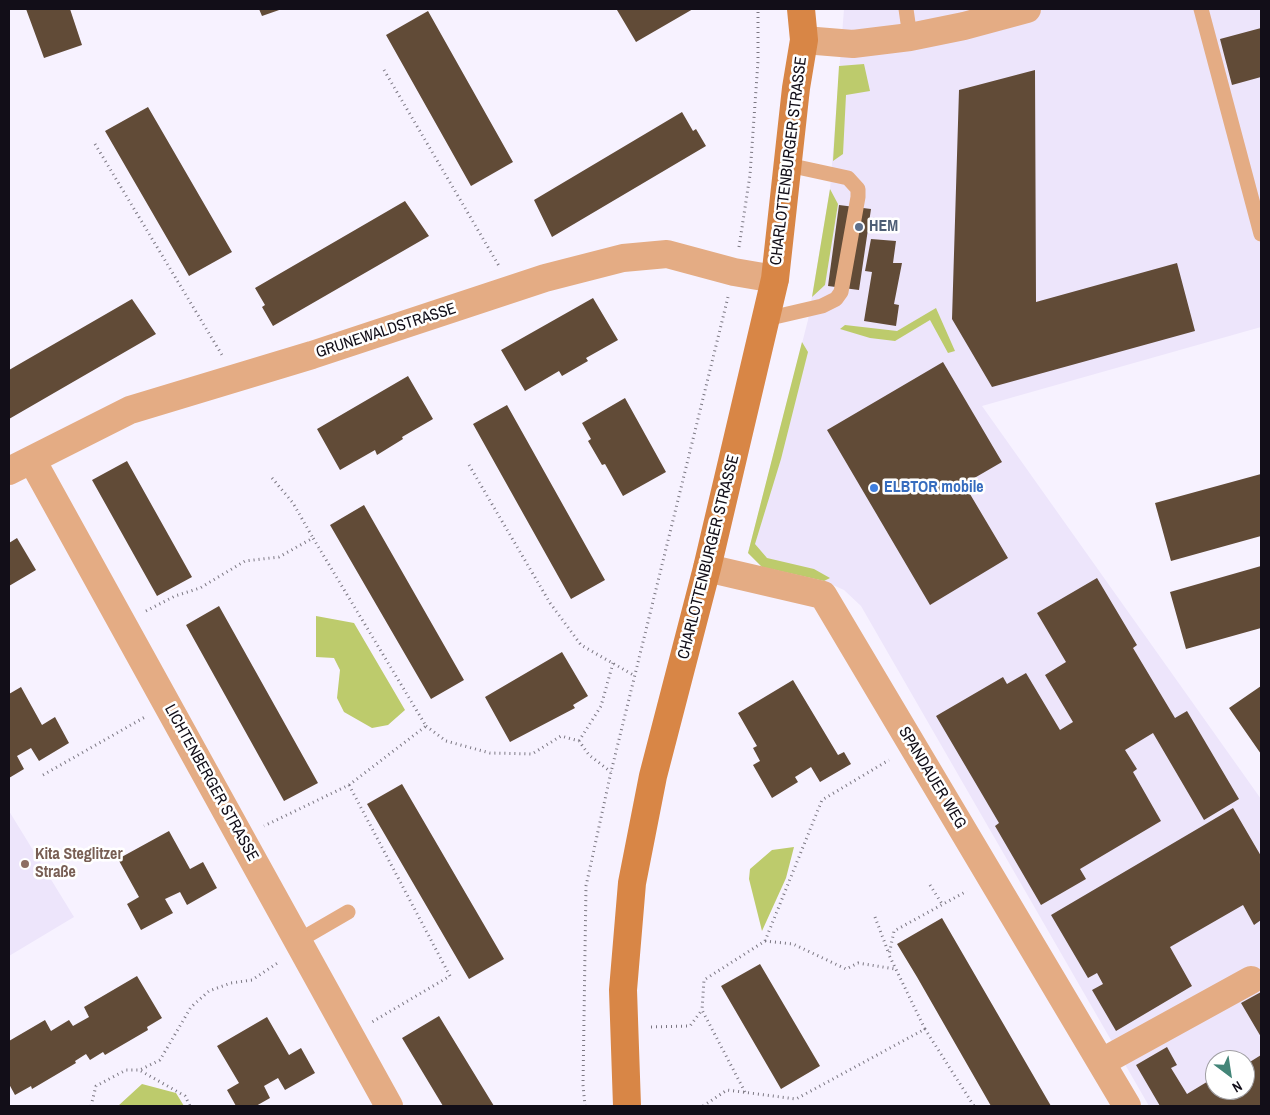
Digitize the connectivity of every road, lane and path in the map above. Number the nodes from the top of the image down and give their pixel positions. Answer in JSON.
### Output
{"nodes":[{"id":1,"x":758,"y":9,"type":"edge"},
{"id":2,"x":801,"y":9,"type":"edge"},
{"id":3,"x":906,"y":9,"type":"edge"},
{"id":4,"x":1027,"y":9,"type":"edge"},
{"id":5,"x":1201,"y":9,"type":"edge"},
{"id":6,"x":910,"y":37,"type":"junction"},
{"id":7,"x":804,"y":40,"type":"junction"},
{"id":8,"x":384,"y":70,"type":"dead end"},
{"id":9,"x":96,"y":144,"type":"dead end"},
{"id":10,"x":788,"y":165,"type":"junction"},
{"id":11,"x":1261,"y":234,"type":"edge"},
{"id":12,"x":734,"y":272,"type":"junction"},
{"id":13,"x":775,"y":279,"type":"junction"},
{"id":14,"x":512,"y":288,"type":"junction"},
{"id":15,"x":766,"y":319,"type":"junction"},
{"id":16,"x":236,"y":379,"type":"junction"},
{"id":17,"x":21,"y":465,"type":"edge"},
{"id":18,"x":469,"y":465,"type":"dead end"},
{"id":19,"x":272,"y":478,"type":"dead end"},
{"id":20,"x":313,"y":538,"type":"junction"},
{"id":21,"x":707,"y":568,"type":"junction"},
{"id":22,"x":123,"y":623,"type":"junction"},
{"id":23,"x":613,"y":663,"type":"junction"},
{"id":24,"x":635,"y":676,"type":"junction"},
{"id":25,"x":167,"y":704,"type":"junction"},
{"id":26,"x":426,"y":726,"type":"junction"},
{"id":27,"x":578,"y":741,"type":"junction"},
{"id":28,"x":913,"y":746,"type":"junction"},
{"id":29,"x":611,"y":772,"type":"junction"},
{"id":30,"x":43,"y":775,"type":"dead end"},
{"id":31,"x":349,"y":785,"type":"junction"},
{"id":32,"x":241,"y":837,"type":"junction"},
{"id":33,"x":991,"y":877,"type":"junction"},
{"id":34,"x":930,"y":885,"type":"dead end"},
{"id":35,"x":942,"y":904,"type":"junction"},
{"id":36,"x":348,"y":912,"type":"dead end"},
{"id":37,"x":876,"y":917,"type":"dead end"},
{"id":38,"x":298,"y":941,"type":"junction"},
{"id":39,"x":765,"y":942,"type":"junction"},
{"id":40,"x":889,"y":955,"type":"junction"},
{"id":41,"x":896,"y":969,"type":"junction"},
{"id":42,"x":1251,"y":980,"type":"dead end"},
{"id":43,"x":702,"y":1010,"type":"junction"},
{"id":44,"x":624,"y":1027,"type":"junction"},
{"id":45,"x":925,"y":1029,"type":"junction"},
{"id":46,"x":350,"y":1035,"type":"junction"},
{"id":47,"x":1102,"y":1062,"type":"junction"},
{"id":48,"x":140,"y":1070,"type":"junction"},
{"id":49,"x":745,"y":1092,"type":"junction"},
{"id":50,"x":90,"y":1106,"type":"edge"},
{"id":51,"x":190,"y":1106,"type":"edge"},
{"id":52,"x":389,"y":1106,"type":"edge"},
{"id":53,"x":585,"y":1106,"type":"edge"},
{"id":54,"x":626,"y":1106,"type":"edge"},
{"id":55,"x":703,"y":1106,"type":"edge"},
{"id":56,"x":974,"y":1106,"type":"edge"},
{"id":57,"x":1126,"y":1106,"type":"edge"}],
"edges":[{"from":1,"to":12,"type":"path"},
{"from":2,"to":7,"type":"street","name":"CHARLOTTENBURGER STRASSE"},
{"from":3,"to":6,"type":"lane"},
{"from":4,"to":6,"type":"street"},
{"from":5,"to":11,"type":"lane"},
{"from":6,"to":7,"type":"street"},
{"from":7,"to":10,"type":"street","name":"CHARLOTTENBURGER STRASSE"},
{"from":8,"to":14,"type":"path"},
{"from":9,"to":16,"type":"path"},
{"from":10,"to":13,"type":"street","name":"CHARLOTTENBURGER STRASSE"},
{"from":10,"to":15,"type":"lane"},
{"from":12,"to":13,"type":"street","name":"GRUNEWALDSTRASSE"},
{"from":12,"to":14,"type":"street","name":"GRUNEWALDSTRASSE"},
{"from":12,"to":24,"type":"path"},
{"from":13,"to":15,"type":"street","name":"CHARLOTTENBURGER STRASSE"},
{"from":14,"to":16,"type":"street","name":"GRUNEWALDSTRASSE"},
{"from":15,"to":21,"type":"street","name":"CHARLOTTENBURGER STRASSE"},
{"from":16,"to":17,"type":"street","name":"GRUNEWALDSTRASSE"},
{"from":17,"to":22,"type":"street","name":"LICHTENBERGER STRASSE"},
{"from":18,"to":23,"type":"path"},
{"from":19,"to":20,"type":"path"},
{"from":20,"to":22,"type":"path"},
{"from":20,"to":26,"type":"path"},
{"from":21,"to":28,"type":"street","name":"SPANDAUER WEG"},
{"from":21,"to":44,"type":"street","name":"CHARLOTTENBURGER STRASSE"},
{"from":22,"to":25,"type":"street","name":"LICHTENBERGER STRASSE"},
{"from":23,"to":24,"type":"path"},
{"from":23,"to":27,"type":"path"},
{"from":24,"to":29,"type":"path"},
{"from":25,"to":30,"type":"path"},
{"from":25,"to":32,"type":"street","name":"LICHTENBERGER STRASSE"},
{"from":26,"to":27,"type":"path"},
{"from":26,"to":31,"type":"path"},
{"from":27,"to":29,"type":"path"},
{"from":28,"to":33,"type":"street","name":"SPANDAUER WEG"},
{"from":28,"to":39,"type":"path"},
{"from":29,"to":53,"type":"path"},
{"from":31,"to":32,"type":"path"},
{"from":31,"to":46,"type":"path"},
{"from":32,"to":38,"type":"street","name":"LICHTENBERGER STRASSE"},
{"from":33,"to":35,"type":"path"},
{"from":33,"to":47,"type":"street","name":"SPANDAUER WEG"},
{"from":34,"to":35,"type":"path"},
{"from":35,"to":40,"type":"path"},
{"from":36,"to":38,"type":"lane"},
{"from":37,"to":40,"type":"path"},
{"from":38,"to":46,"type":"street","name":"LICHTENBERGER STRASSE"},
{"from":38,"to":48,"type":"path"},
{"from":39,"to":41,"type":"path"},
{"from":39,"to":43,"type":"path"},
{"from":40,"to":41,"type":"path"},
{"from":41,"to":45,"type":"path"},
{"from":42,"to":47,"type":"street"},
{"from":43,"to":44,"type":"path"},
{"from":43,"to":49,"type":"path"},
{"from":44,"to":54,"type":"street","name":"CHARLOTTENBURGER STRASSE"},
{"from":45,"to":49,"type":"path"},
{"from":45,"to":56,"type":"path"},
{"from":46,"to":52,"type":"street","name":"LICHTENBERGER STRASSE"},
{"from":47,"to":57,"type":"street","name":"SPANDAUER WEG"},
{"from":48,"to":50,"type":"path"},
{"from":48,"to":51,"type":"path"},
{"from":49,"to":55,"type":"path"}]}
